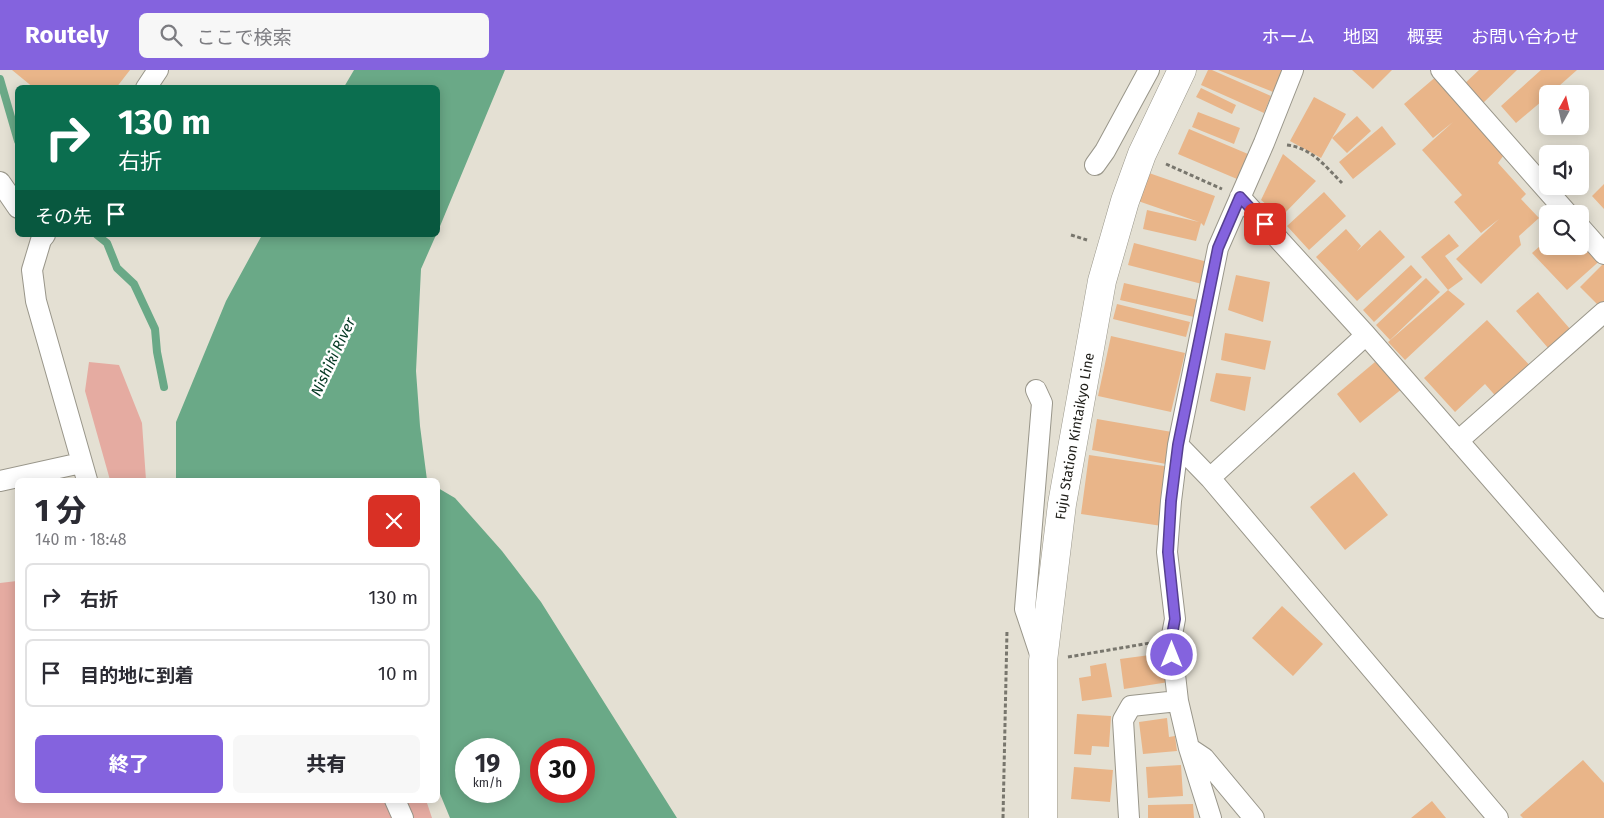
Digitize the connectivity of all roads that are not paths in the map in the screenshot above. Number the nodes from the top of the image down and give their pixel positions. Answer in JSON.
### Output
{"nodes":[{"id":1,"x":158,"y":70,"type":"edge"},
{"id":2,"x":1149,"y":70,"type":"edge"},
{"id":3,"x":1182,"y":70,"type":"edge"},
{"id":4,"x":1293,"y":70,"type":"edge"},
{"id":5,"x":1441,"y":70,"type":"edge"},
{"id":6,"x":148,"y":85,"type":"edge"},
{"id":7,"x":1095,"y":165,"type":"dead end"},
{"id":8,"x":0,"y":182,"type":"edge"},
{"id":9,"x":1240,"y":197,"type":"junction"},
{"id":10,"x":15,"y":204,"type":"edge"},
{"id":11,"x":1560,"y":205,"type":"edge"},
{"id":12,"x":41,"y":237,"type":"edge"},
{"id":13,"x":1589,"y":237,"type":"edge"},
{"id":14,"x":1604,"y":254,"type":"edge"},
{"id":15,"x":1604,"y":312,"type":"edge"},
{"id":16,"x":1366,"y":335,"type":"junction"},
{"id":17,"x":1036,"y":390,"type":"dead end"},
{"id":18,"x":1458,"y":440,"type":"junction"},
{"id":19,"x":1178,"y":445,"type":"junction"},
{"id":20,"x":84,"y":471,"type":"edge"},
{"id":21,"x":25,"y":478,"type":"edge"},
{"id":22,"x":1210,"y":478,"type":"junction"},
{"id":23,"x":15,"y":479,"type":"edge"},
{"id":24,"x":0,"y":481,"type":"edge"},
{"id":25,"x":1604,"y":608,"type":"edge"},
{"id":26,"x":1042,"y":661,"type":"junction"},
{"id":27,"x":1178,"y":701,"type":"junction"},
{"id":28,"x":1190,"y":748,"type":"junction"},
{"id":29,"x":396,"y":803,"type":"edge"},
{"id":30,"x":403,"y":818,"type":"edge"},
{"id":31,"x":1043,"y":818,"type":"edge"},
{"id":32,"x":1129,"y":818,"type":"edge"},
{"id":33,"x":1211,"y":818,"type":"edge"},
{"id":34,"x":1254,"y":818,"type":"edge"},
{"id":35,"x":1498,"y":818,"type":"edge"}],
"edges":[{"from":1,"to":6,"type":"street"},
{"from":2,"to":7,"type":"street"},
{"from":3,"to":26,"type":"main road","name":"Fuju Station Kintaikyo Line"},
{"from":4,"to":9,"type":"street"},
{"from":5,"to":11,"type":"street"},
{"from":8,"to":10,"type":"street"},
{"from":9,"to":16,"type":"street"},
{"from":9,"to":19,"type":"street"},
{"from":12,"to":20,"type":"street"},
{"from":13,"to":14,"type":"street"},
{"from":15,"to":18,"type":"street"},
{"from":16,"to":18,"type":"street"},
{"from":16,"to":22,"type":"street"},
{"from":17,"to":26,"type":"street"},
{"from":18,"to":25,"type":"street"},
{"from":19,"to":22,"type":"street"},
{"from":19,"to":27,"type":"street"},
{"from":20,"to":21,"type":"street"},
{"from":22,"to":35,"type":"street"},
{"from":23,"to":24,"type":"street"},
{"from":26,"to":31,"type":"main road","name":"Fuju Station Kintaikyo Line"},
{"from":27,"to":28,"type":"street"},
{"from":27,"to":32,"type":"street"},
{"from":28,"to":33,"type":"street"},
{"from":28,"to":34,"type":"street"},
{"from":29,"to":30,"type":"street"}]}
